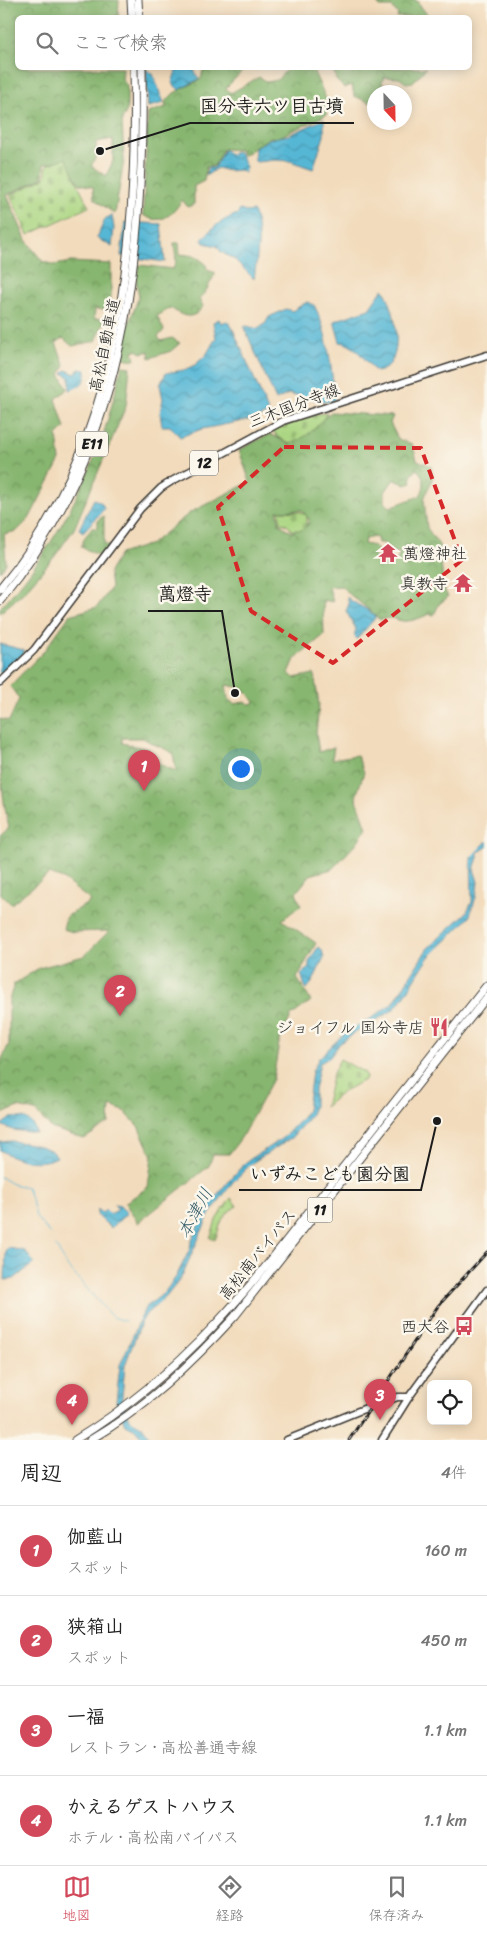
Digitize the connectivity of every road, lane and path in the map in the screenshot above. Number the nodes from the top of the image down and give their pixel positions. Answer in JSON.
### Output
{"nodes":[{"id":1,"x":131,"y":0,"type":"edge"},
{"id":2,"x":138,"y":0,"type":"edge"},
{"id":3,"x":132,"y":15,"type":"edge"},
{"id":4,"x":139,"y":15,"type":"edge"},
{"id":5,"x":134,"y":70,"type":"edge"},
{"id":6,"x":142,"y":70,"type":"edge"},
{"id":7,"x":139,"y":117,"type":"junction"},
{"id":8,"x":129,"y":267,"type":"junction"},
{"id":9,"x":487,"y":355,"type":"edge"},
{"id":10,"x":0,"y":589,"type":"edge"},
{"id":11,"x":0,"y":601,"type":"edge"},
{"id":12,"x":0,"y":683,"type":"edge"},
{"id":13,"x":487,"y":985,"type":"edge"},
{"id":14,"x":487,"y":997,"type":"edge"},
{"id":15,"x":487,"y":1290,"type":"edge"},
{"id":16,"x":409,"y":1397,"type":"junction"},
{"id":17,"x":94,"y":1428,"type":"junction"},
{"id":18,"x":100,"y":1437,"type":"edge"},
{"id":19,"x":75,"y":1440,"type":"edge"},
{"id":20,"x":90,"y":1440,"type":"edge"},
{"id":21,"x":288,"y":1440,"type":"edge"},
{"id":22,"x":382,"y":1440,"type":"edge"}],
"edges":[{"from":1,"to":3,"type":"highway"},
{"from":2,"to":4,"type":"highway"},
{"from":5,"to":7,"type":"highway","name":"高松自動車道","number":"E11"},
{"from":6,"to":7,"type":"highway","name":"高松自動車道","number":"E11"},
{"from":7,"to":8,"type":"highway","name":"高松自動車道","number":"E11"},
{"from":8,"to":10,"type":"highway","name":"高松自動車道","number":"E11"},
{"from":8,"to":11,"type":"highway","name":"高松自動車道","number":"E11"},
{"from":9,"to":12,"type":"main road","name":"三木国分寺線","number":"12"},
{"from":13,"to":17,"type":"highway","name":"高松南バイパス","number":"11"},
{"from":14,"to":18,"type":"highway","name":"高松南バイパス","number":"11"},
{"from":15,"to":16,"type":"main road"},
{"from":16,"to":21,"type":"main road"},
{"from":16,"to":22,"type":"main road"},
{"from":17,"to":18,"type":"main road"},
{"from":17,"to":19,"type":"highway","name":"高松南バイパス","number":"11"},
{"from":18,"to":20,"type":"highway","name":"高松南バイパス","number":"11"}]}
